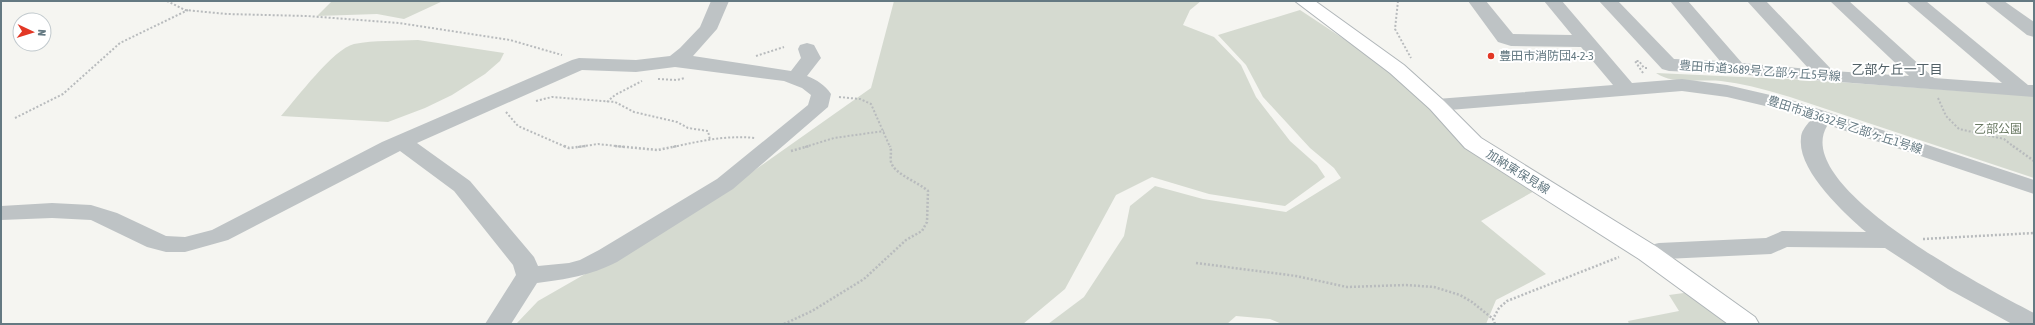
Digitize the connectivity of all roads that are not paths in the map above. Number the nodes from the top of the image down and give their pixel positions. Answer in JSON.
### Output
{"nodes":[{"id":1,"x":720,"y":1,"type":"edge"},
{"id":2,"x":1304,"y":1,"type":"edge"},
{"id":3,"x":1477,"y":1,"type":"edge"},
{"id":4,"x":1554,"y":1,"type":"edge"},
{"id":5,"x":1608,"y":1,"type":"edge"},
{"id":6,"x":1679,"y":1,"type":"edge"},
{"id":7,"x":1756,"y":1,"type":"edge"},
{"id":8,"x":1839,"y":1,"type":"edge"},
{"id":9,"x":1915,"y":1,"type":"edge"},
{"id":10,"x":1994,"y":1,"type":"edge"},
{"id":11,"x":2034,"y":31,"type":"edge"},
{"id":12,"x":1586,"y":41,"type":"junction"},
{"id":13,"x":807,"y":49,"type":"dead end"},
{"id":14,"x":684,"y":61,"type":"junction"},
{"id":15,"x":1736,"y":68,"type":"junction"},
{"id":16,"x":1826,"y":76,"type":"junction"},
{"id":17,"x":795,"y":79,"type":"junction"},
{"id":18,"x":1632,"y":81,"type":"junction"},
{"id":19,"x":1934,"y":90,"type":"junction"},
{"id":20,"x":2029,"y":91,"type":"edge"},
{"id":21,"x":1437,"y":105,"type":"junction"},
{"id":22,"x":1816,"y":126,"type":"dead end"},
{"id":23,"x":402,"y":142,"type":"junction"},
{"id":24,"x":2034,"y":187,"type":"edge"},
{"id":25,"x":4,"y":217,"type":"edge"},
{"id":26,"x":1893,"y":240,"type":"junction"},
{"id":27,"x":1646,"y":252,"type":"junction"},
{"id":28,"x":528,"y":275,"type":"junction"},
{"id":29,"x":498,"y":324,"type":"edge"},
{"id":30,"x":1746,"y":324,"type":"edge"},
{"id":31,"x":2034,"y":324,"type":"edge"}],
"edges":[{"from":1,"to":14,"type":"street"},
{"from":2,"to":21,"type":"main road","name":"加納東保見線"},
{"from":3,"to":12,"type":"street"},
{"from":4,"to":12,"type":"street"},
{"from":5,"to":15,"type":"street","name":"豊田市道3689号 乙部ヶ丘5号線"},
{"from":6,"to":15,"type":"street"},
{"from":7,"to":16,"type":"street"},
{"from":8,"to":19,"type":"street"},
{"from":9,"to":20,"type":"street"},
{"from":10,"to":11,"type":"street"},
{"from":12,"to":18,"type":"street"},
{"from":13,"to":17,"type":"street"},
{"from":14,"to":17,"type":"street"},
{"from":14,"to":23,"type":"street"},
{"from":15,"to":16,"type":"street","name":"豊田市道3689号 乙部ヶ丘5号線"},
{"from":16,"to":19,"type":"street","name":"豊田市道3689号 乙部ヶ丘5号線"},
{"from":17,"to":28,"type":"street"},
{"from":18,"to":21,"type":"street","name":"豊田市道3632号 乙部ヶ丘1号線"},
{"from":18,"to":24,"type":"street","name":"豊田市道3632号 乙部ヶ丘1号線"},
{"from":19,"to":20,"type":"street","name":"豊田市道3689号 乙部ヶ丘5号線"},
{"from":21,"to":27,"type":"main road","name":"加納東保見線"},
{"from":22,"to":26,"type":"street"},
{"from":23,"to":25,"type":"street"},
{"from":23,"to":28,"type":"street"},
{"from":26,"to":27,"type":"street"},
{"from":26,"to":31,"type":"street"},
{"from":27,"to":30,"type":"main road","name":"加納東保見線"},
{"from":28,"to":29,"type":"street"}]}
